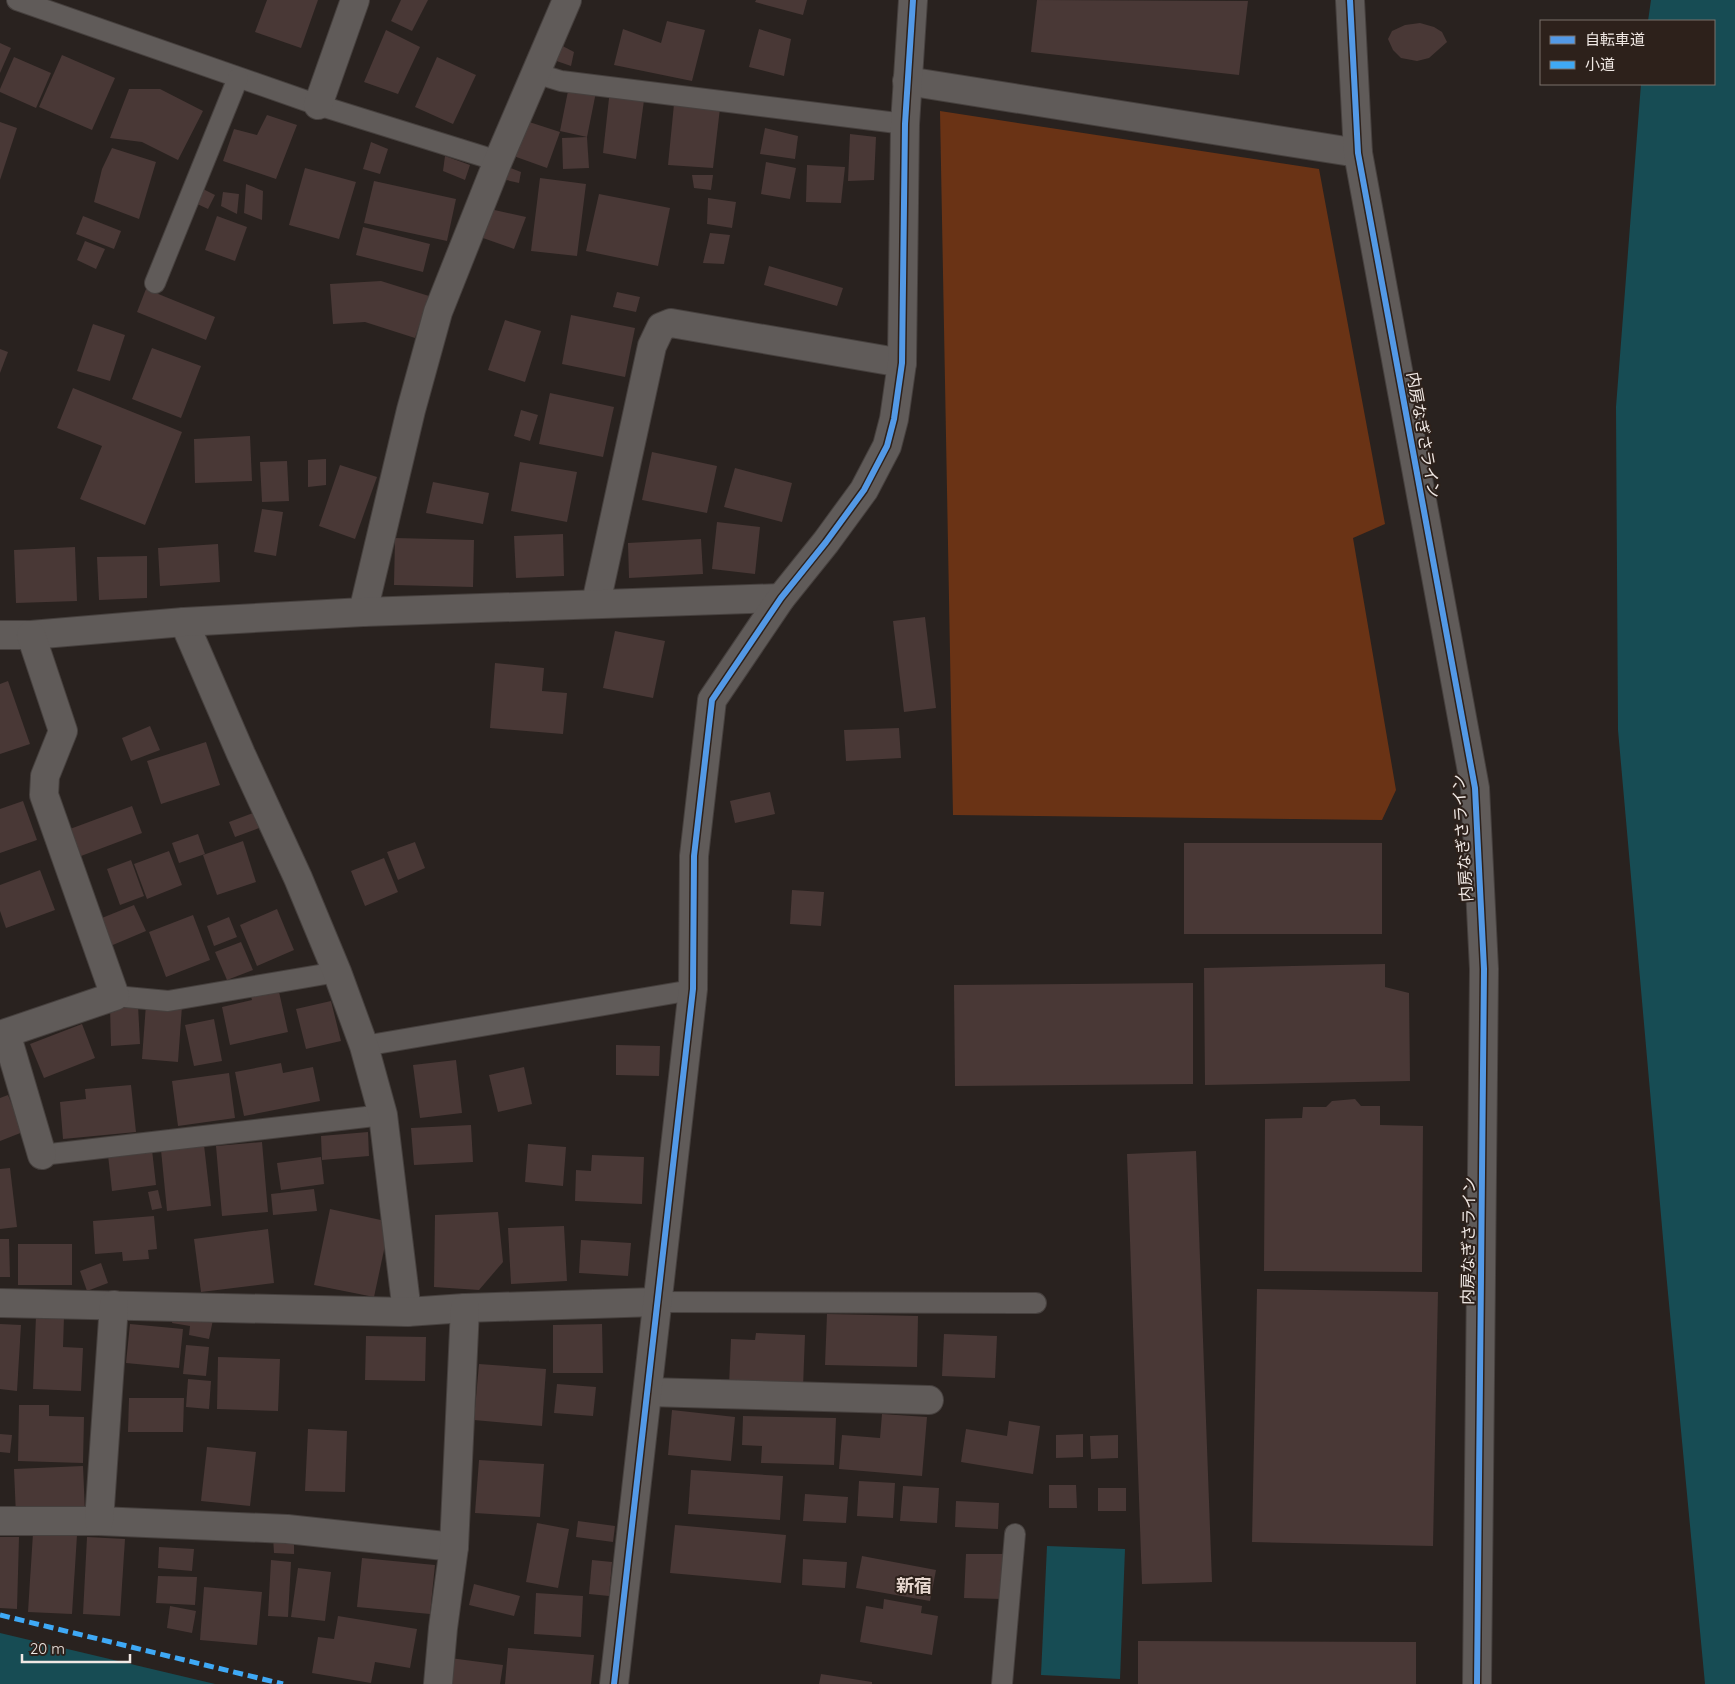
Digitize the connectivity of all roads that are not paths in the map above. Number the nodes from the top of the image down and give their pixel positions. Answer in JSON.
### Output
{"nodes":[{"id":1,"x":17,"y":0,"type":"edge"},
{"id":2,"x":355,"y":0,"type":"edge"},
{"id":3,"x":567,"y":0,"type":"edge"},
{"id":4,"x":913,"y":0,"type":"edge"},
{"id":5,"x":1350,"y":0,"type":"edge"},
{"id":6,"x":535,"y":73,"type":"junction"},
{"id":7,"x":238,"y":78,"type":"junction"},
{"id":8,"x":908,"y":81,"type":"junction"},
{"id":9,"x":318,"y":106,"type":"junction"},
{"id":10,"x":905,"y":124,"type":"junction"},
{"id":11,"x":1358,"y":153,"type":"junction"},
{"id":12,"x":498,"y":161,"type":"junction"},
{"id":13,"x":155,"y":283,"type":"dead end"},
{"id":14,"x":902,"y":363,"type":"junction"},
{"id":15,"x":781,"y":598,"type":"junction"},
{"id":16,"x":596,"y":603,"type":"junction"},
{"id":17,"x":363,"y":612,"type":"junction"},
{"id":18,"x":184,"y":622,"type":"junction"},
{"id":19,"x":0,"y":635,"type":"edge"},
{"id":20,"x":31,"y":635,"type":"junction"},
{"id":21,"x":337,"y":972,"type":"junction"},
{"id":22,"x":692,"y":990,"type":"junction"},
{"id":23,"x":115,"y":996,"type":"junction"},
{"id":24,"x":364,"y":1046,"type":"junction"},
{"id":25,"x":383,"y":1114,"type":"junction"},
{"id":26,"x":42,"y":1155,"type":"joint"},
{"id":27,"x":656,"y":1302,"type":"junction"},
{"id":28,"x":1036,"y":1303,"type":"dead end"},
{"id":29,"x":0,"y":1304,"type":"edge"},
{"id":30,"x":114,"y":1306,"type":"junction"},
{"id":31,"x":465,"y":1308,"type":"junction"},
{"id":32,"x":407,"y":1312,"type":"junction"},
{"id":33,"x":648,"y":1392,"type":"junction"},
{"id":34,"x":929,"y":1400,"type":"dead end"},
{"id":35,"x":0,"y":1521,"type":"edge"},
{"id":36,"x":99,"y":1521,"type":"junction"},
{"id":37,"x":1015,"y":1534,"type":"dead end"},
{"id":38,"x":454,"y":1547,"type":"junction"},
{"id":39,"x":438,"y":1684,"type":"edge"},
{"id":40,"x":614,"y":1684,"type":"edge"},
{"id":41,"x":1002,"y":1684,"type":"edge"},
{"id":42,"x":1477,"y":1684,"type":"edge"}],
"edges":[{"from":1,"to":7,"type":"lane"},
{"from":2,"to":9,"type":"street"},
{"from":3,"to":6,"type":"street"},
{"from":4,"to":8,"type":"street"},
{"from":5,"to":11,"type":"street","name":"内房なぎさライン"},
{"from":6,"to":10,"type":"lane"},
{"from":6,"to":12,"type":"street"},
{"from":7,"to":9,"type":"lane"},
{"from":7,"to":13,"type":"lane"},
{"from":8,"to":10,"type":"street"},
{"from":8,"to":11,"type":"street"},
{"from":9,"to":12,"type":"lane"},
{"from":10,"to":14,"type":"street"},
{"from":11,"to":42,"type":"street","name":"内房なぎさライン"},
{"from":12,"to":17,"type":"street"},
{"from":14,"to":15,"type":"street"},
{"from":14,"to":16,"type":"street"},
{"from":15,"to":16,"type":"street"},
{"from":15,"to":22,"type":"street"},
{"from":16,"to":17,"type":"street"},
{"from":17,"to":18,"type":"street"},
{"from":18,"to":20,"type":"street"},
{"from":18,"to":21,"type":"street"},
{"from":19,"to":20,"type":"street"},
{"from":20,"to":23,"type":"street"},
{"from":21,"to":23,"type":"lane"},
{"from":21,"to":24,"type":"street"},
{"from":22,"to":24,"type":"lane"},
{"from":22,"to":27,"type":"street"},
{"from":23,"to":26,"type":"street"},
{"from":24,"to":25,"type":"street"},
{"from":25,"to":26,"type":"lane"},
{"from":25,"to":32,"type":"street"},
{"from":27,"to":28,"type":"lane"},
{"from":27,"to":31,"type":"street"},
{"from":27,"to":33,"type":"street"},
{"from":29,"to":30,"type":"street"},
{"from":30,"to":32,"type":"street"},
{"from":30,"to":36,"type":"street"},
{"from":31,"to":32,"type":"street"},
{"from":31,"to":38,"type":"street"},
{"from":33,"to":34,"type":"street"},
{"from":33,"to":40,"type":"street"},
{"from":35,"to":36,"type":"street"},
{"from":36,"to":38,"type":"street"},
{"from":37,"to":41,"type":"lane"},
{"from":38,"to":39,"type":"street"}]}
